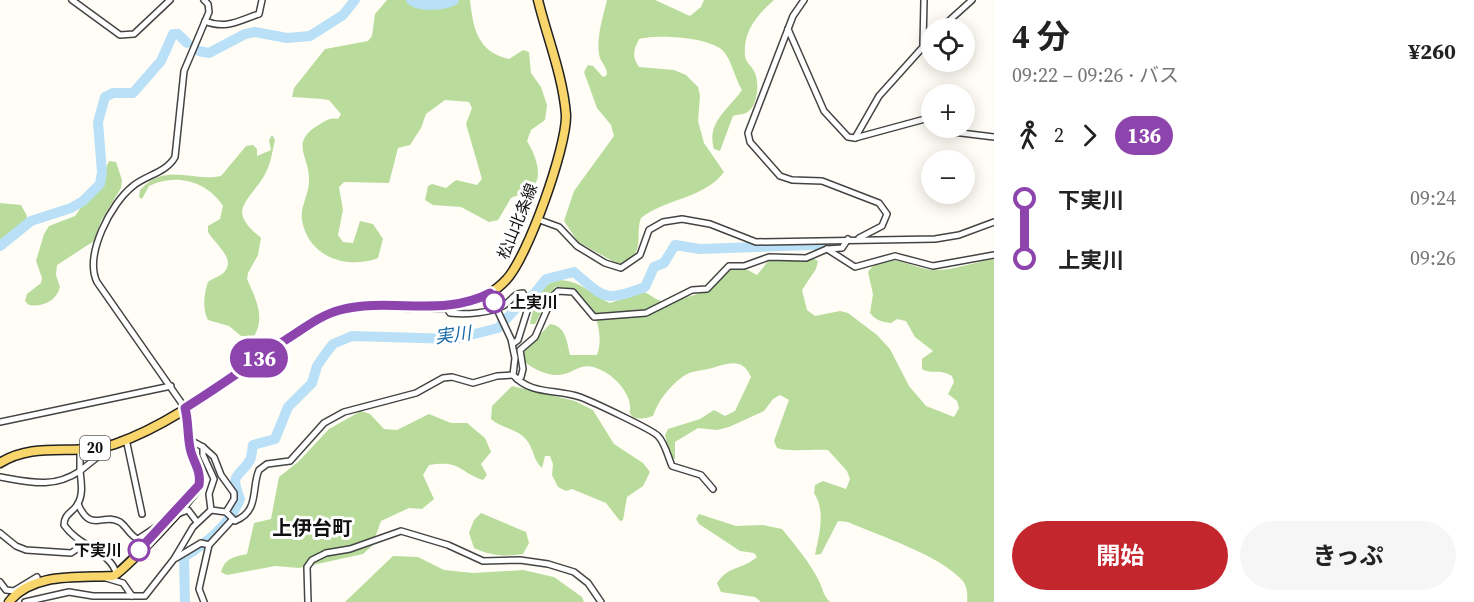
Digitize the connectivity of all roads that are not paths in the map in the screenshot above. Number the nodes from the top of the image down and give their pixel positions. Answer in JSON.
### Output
{"nodes":[{"id":1,"x":72,"y":0,"type":"edge"},
{"id":2,"x":170,"y":0,"type":"edge"},
{"id":3,"x":204,"y":0,"type":"edge"},
{"id":4,"x":262,"y":0,"type":"edge"},
{"id":5,"x":537,"y":0,"type":"edge"},
{"id":6,"x":804,"y":0,"type":"edge"},
{"id":7,"x":924,"y":0,"type":"edge"},
{"id":8,"x":972,"y":0,"type":"edge"},
{"id":9,"x":924,"y":18,"type":"edge"},
{"id":10,"x":952,"y":18,"type":"edge"},
{"id":11,"x":205,"y":21,"type":"junction"},
{"id":12,"x":788,"y":29,"type":"junction"},
{"id":13,"x":921,"y":47,"type":"edge"},
{"id":14,"x":921,"y":120,"type":"edge"},
{"id":15,"x":975,"y":135,"type":"edge"},
{"id":16,"x":994,"y":137,"type":"edge"},
{"id":17,"x":855,"y":138,"type":"junction"},
{"id":18,"x":537,"y":219,"type":"junction"},
{"id":19,"x":994,"y":222,"type":"edge"},
{"id":20,"x":848,"y":239,"type":"junction"},
{"id":21,"x":858,"y":239,"type":"junction"},
{"id":22,"x":827,"y":249,"type":"junction"},
{"id":23,"x":994,"y":255,"type":"edge"},
{"id":24,"x":490,"y":293,"type":"junction"},
{"id":25,"x":446,"y":307,"type":"junction"},
{"id":26,"x":512,"y":341,"type":"junction"},
{"id":27,"x":515,"y":377,"type":"junction"},
{"id":28,"x":171,"y":386,"type":"junction"},
{"id":29,"x":185,"y":408,"type":"junction"},
{"id":30,"x":0,"y":422,"type":"edge"},
{"id":31,"x":126,"y":439,"type":"junction"},
{"id":32,"x":190,"y":440,"type":"junction"},
{"id":33,"x":203,"y":447,"type":"junction"},
{"id":34,"x":81,"y":448,"type":"junction"},
{"id":35,"x":100,"y":455,"type":"dead end"},
{"id":36,"x":0,"y":463,"type":"edge"},
{"id":37,"x":80,"y":471,"type":"junction"},
{"id":38,"x":0,"y":477,"type":"edge"},
{"id":39,"x":713,"y":489,"type":"dead end"},
{"id":40,"x":78,"y":504,"type":"junction"},
{"id":41,"x":211,"y":510,"type":"junction"},
{"id":42,"x":177,"y":512,"type":"junction"},
{"id":43,"x":142,"y":514,"type":"dead end"},
{"id":44,"x":229,"y":516,"type":"junction"},
{"id":45,"x":169,"y":520,"type":"junction"},
{"id":46,"x":197,"y":522,"type":"junction"},
{"id":47,"x":0,"y":533,"type":"edge"},
{"id":48,"x":207,"y":544,"type":"junction"},
{"id":49,"x":83,"y":545,"type":"junction"},
{"id":50,"x":174,"y":559,"type":"junction"},
{"id":51,"x":117,"y":574,"type":"junction"},
{"id":52,"x":37,"y":577,"type":"dead end"},
{"id":53,"x":105,"y":577,"type":"junction"},
{"id":54,"x":0,"y":582,"type":"edge"},
{"id":55,"x":20,"y":589,"type":"junction"},
{"id":56,"x":132,"y":596,"type":"junction"},
{"id":57,"x":9,"y":602,"type":"edge"},
{"id":58,"x":25,"y":602,"type":"edge"},
{"id":59,"x":204,"y":602,"type":"edge"},
{"id":60,"x":308,"y":602,"type":"edge"},
{"id":61,"x":602,"y":602,"type":"edge"}],
"edges":[{"from":1,"to":2,"type":"street"},
{"from":3,"to":11,"type":"street"},
{"from":4,"to":11,"type":"street"},
{"from":5,"to":18,"type":"main road","name":"松山北条線","number":"20"},
{"from":6,"to":12,"type":"street"},
{"from":7,"to":9,"type":"street"},
{"from":8,"to":10,"type":"street"},
{"from":11,"to":28,"type":"street"},
{"from":12,"to":17,"type":"street"},
{"from":12,"to":21,"type":"street"},
{"from":13,"to":17,"type":"street"},
{"from":14,"to":17,"type":"street"},
{"from":15,"to":16,"type":"street"},
{"from":18,"to":20,"type":"street"},
{"from":18,"to":24,"type":"main road","name":"松山北条線","number":"20"},
{"from":19,"to":21,"type":"street"},
{"from":20,"to":21,"type":"street"},
{"from":20,"to":22,"type":"street"},
{"from":22,"to":23,"type":"street"},
{"from":22,"to":27,"type":"street"},
{"from":24,"to":25,"type":"main road","name":"松山北条線","number":"20"},
{"from":24,"to":26,"type":"street","bridge":true},
{"from":25,"to":26,"type":"street"},
{"from":25,"to":29,"type":"main road","name":"松山北条線","number":"20"},
{"from":26,"to":27,"type":"street"},
{"from":27,"to":39,"type":"street"},
{"from":27,"to":44,"type":"street"},
{"from":28,"to":29,"type":"street"},
{"from":28,"to":30,"type":"street"},
{"from":29,"to":31,"type":"main road","name":"松山北条線","number":"20"},
{"from":29,"to":32,"type":"main road"},
{"from":31,"to":34,"type":"main road","name":"松山北条線","number":"20"},
{"from":31,"to":43,"type":"street"},
{"from":32,"to":33,"type":"street"},
{"from":32,"to":42,"type":"main road"},
{"from":33,"to":41,"type":"street"},
{"from":33,"to":44,"type":"street"},
{"from":34,"to":36,"type":"main road","name":"松山北条線","number":"20"},
{"from":34,"to":37,"type":"street"},
{"from":35,"to":37,"type":"street"},
{"from":37,"to":38,"type":"street"},
{"from":37,"to":40,"type":"street"},
{"from":40,"to":45,"type":"street"},
{"from":40,"to":49,"type":"street"},
{"from":41,"to":44,"type":"street"},
{"from":41,"to":46,"type":"street"},
{"from":42,"to":45,"type":"main road"},
{"from":42,"to":46,"type":"street"},
{"from":44,"to":48,"type":"street"},
{"from":45,"to":51,"type":"main road"},
{"from":46,"to":50,"type":"street"},
{"from":47,"to":49,"type":"street"},
{"from":48,"to":50,"type":"street"},
{"from":48,"to":59,"type":"street"},
{"from":49,"to":51,"type":"street"},
{"from":50,"to":56,"type":"street"},
{"from":51,"to":53,"type":"main road"},
{"from":52,"to":55,"type":"street"},
{"from":53,"to":55,"type":"main road"},
{"from":53,"to":56,"type":"street"},
{"from":54,"to":55,"type":"street"},
{"from":55,"to":57,"type":"main road"},
{"from":56,"to":58,"type":"street"},
{"from":60,"to":61,"type":"street"}]}
